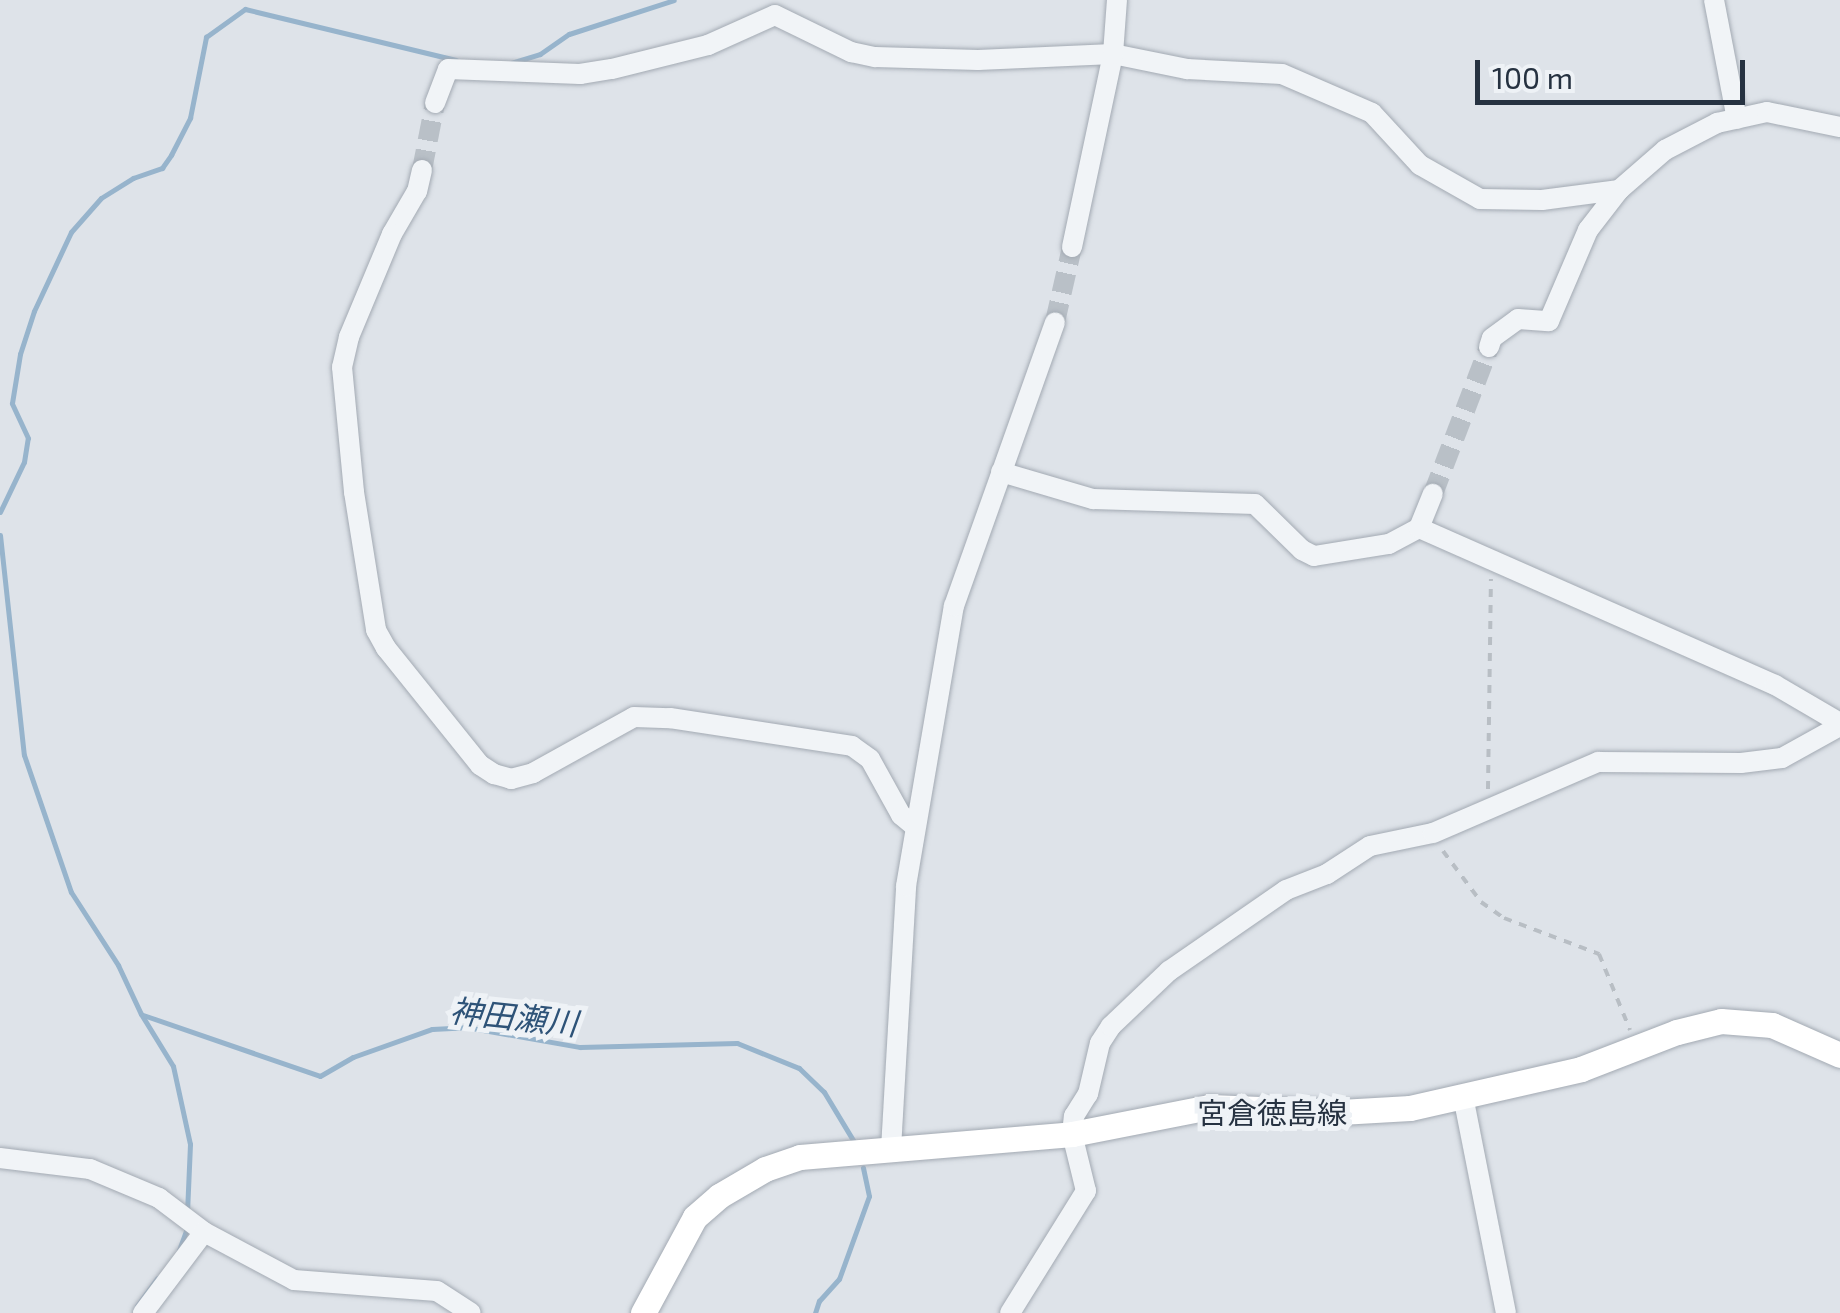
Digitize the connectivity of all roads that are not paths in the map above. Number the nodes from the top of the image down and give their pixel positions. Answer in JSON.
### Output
{"nodes":[{"id":1,"x":1117,"y":0,"type":"edge"},
{"id":2,"x":1714,"y":0,"type":"edge"},
{"id":3,"x":1113,"y":54,"type":"junction"},
{"id":4,"x":435,"y":102,"type":"tunnel mouth"},
{"id":5,"x":1737,"y":118,"type":"junction"},
{"id":6,"x":1840,"y":127,"type":"edge"},
{"id":7,"x":422,"y":170,"type":"tunnel mouth"},
{"id":8,"x":1618,"y":190,"type":"junction"},
{"id":9,"x":1072,"y":248,"type":"tunnel mouth"},
{"id":10,"x":1055,"y":322,"type":"tunnel mouth"},
{"id":11,"x":1488,"y":348,"type":"tunnel mouth"},
{"id":12,"x":1002,"y":472,"type":"junction"},
{"id":13,"x":1433,"y":494,"type":"tunnel mouth"},
{"id":14,"x":1418,"y":528,"type":"junction"},
{"id":15,"x":1840,"y":724,"type":"edge"},
{"id":16,"x":914,"y":826,"type":"junction"},
{"id":17,"x":1840,"y":1055,"type":"edge"},
{"id":18,"x":1464,"y":1096,"type":"junction"},
{"id":19,"x":1072,"y":1134,"type":"junction"},
{"id":20,"x":891,"y":1149,"type":"junction"},
{"id":21,"x":0,"y":1158,"type":"edge"},
{"id":22,"x":204,"y":1232,"type":"junction"},
{"id":23,"x":142,"y":1313,"type":"edge"},
{"id":24,"x":470,"y":1313,"type":"edge"},
{"id":25,"x":643,"y":1313,"type":"edge"},
{"id":26,"x":1010,"y":1313,"type":"edge"},
{"id":27,"x":1506,"y":1313,"type":"edge"}],
"edges":[{"from":1,"to":3,"type":"street"},
{"from":2,"to":5,"type":"street"},
{"from":3,"to":4,"type":"street"},
{"from":3,"to":8,"type":"street"},
{"from":3,"to":9,"type":"street"},
{"from":5,"to":6,"type":"street"},
{"from":5,"to":8,"type":"street"},
{"from":7,"to":16,"type":"street"},
{"from":8,"to":11,"type":"street"},
{"from":10,"to":12,"type":"street"},
{"from":12,"to":14,"type":"street"},
{"from":12,"to":16,"type":"street"},
{"from":13,"to":14,"type":"street"},
{"from":14,"to":15,"type":"street"},
{"from":15,"to":19,"type":"street"},
{"from":16,"to":20,"type":"street"},
{"from":17,"to":18,"type":"main road","name":"宮倉徳島線"},
{"from":18,"to":19,"type":"main road","name":"宮倉徳島線"},
{"from":18,"to":27,"type":"street"},
{"from":19,"to":20,"type":"main road","name":"宮倉徳島線"},
{"from":19,"to":26,"type":"street"},
{"from":20,"to":25,"type":"main road","name":"宮倉徳島線"},
{"from":21,"to":22,"type":"street"},
{"from":22,"to":23,"type":"street"},
{"from":22,"to":24,"type":"street"}]}
